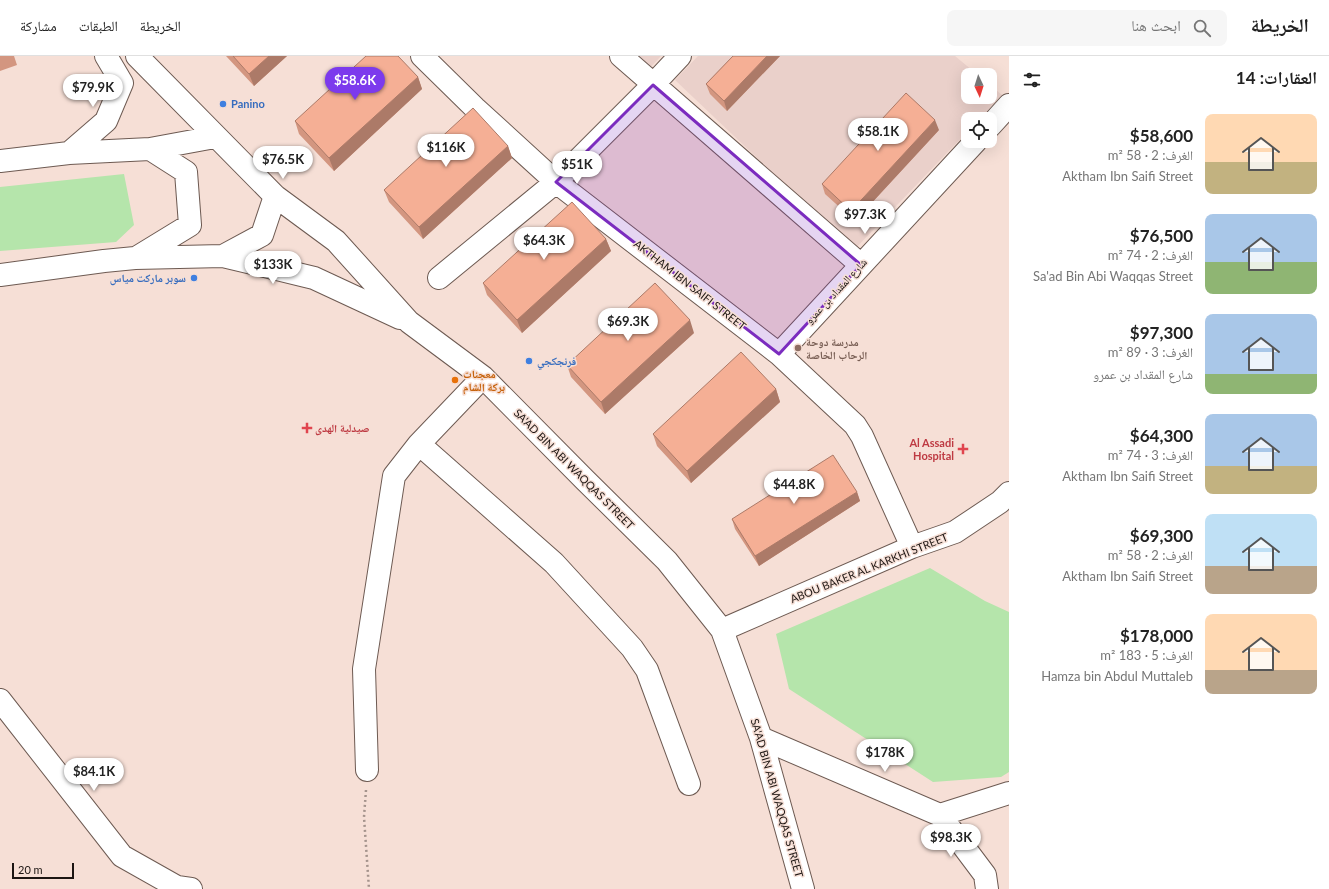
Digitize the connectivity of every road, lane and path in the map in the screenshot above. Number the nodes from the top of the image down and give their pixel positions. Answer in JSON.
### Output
{"nodes":[{"id":1,"x":106,"y":56,"type":"edge"},
{"id":2,"x":137,"y":56,"type":"edge"},
{"id":3,"x":422,"y":56,"type":"edge"},
{"id":4,"x":621,"y":56,"type":"edge"},
{"id":5,"x":680,"y":56,"type":"edge"},
{"id":6,"x":653,"y":85,"type":"junction"},
{"id":7,"x":1009,"y":105,"type":"edge"},
{"id":8,"x":997,"y":118,"type":"edge"},
{"id":9,"x":215,"y":137,"type":"junction"},
{"id":10,"x":970,"y":148,"type":"edge"},
{"id":11,"x":150,"y":149,"type":"junction"},
{"id":12,"x":68,"y":153,"type":"junction"},
{"id":13,"x":0,"y":161,"type":"edge"},
{"id":14,"x":556,"y":182,"type":"junction"},
{"id":15,"x":275,"y":196,"type":"junction"},
{"id":16,"x":223,"y":256,"type":"junction"},
{"id":17,"x":135,"y":258,"type":"junction"},
{"id":18,"x":861,"y":265,"type":"junction"},
{"id":19,"x":0,"y":275,"type":"edge"},
{"id":20,"x":439,"y":278,"type":"dead end"},
{"id":21,"x":409,"y":322,"type":"junction"},
{"id":22,"x":779,"y":354,"type":"junction"},
{"id":23,"x":483,"y":377,"type":"junction"},
{"id":24,"x":420,"y":444,"type":"junction"},
{"id":25,"x":1009,"y":493,"type":"edge"},
{"id":26,"x":912,"y":547,"type":"junction"},
{"id":27,"x":722,"y":630,"type":"junction"},
{"id":28,"x":0,"y":700,"type":"edge"},
{"id":29,"x":761,"y":738,"type":"junction"},
{"id":30,"x":367,"y":770,"type":"joint"},
{"id":31,"x":689,"y":784,"type":"dead end"},
{"id":32,"x":1009,"y":793,"type":"edge"},
{"id":33,"x":940,"y":815,"type":"junction"},
{"id":34,"x":191,"y":889,"type":"edge"},
{"id":35,"x":369,"y":889,"type":"edge"},
{"id":36,"x":803,"y":889,"type":"edge"},
{"id":37,"x":987,"y":889,"type":"edge"}],
"edges":[{"from":1,"to":12,"type":"street"},
{"from":2,"to":9,"type":"street","name":"SA'AD BIN ABI WAQQAS STREET"},
{"from":3,"to":14,"type":"street","name":"AKTHAM IBN SAIFI STREET"},
{"from":4,"to":6,"type":"street"},
{"from":5,"to":6,"type":"street"},
{"from":6,"to":14,"type":"street"},
{"from":6,"to":18,"type":"street"},
{"from":7,"to":8,"type":"street"},
{"from":9,"to":11,"type":"street"},
{"from":9,"to":15,"type":"street","name":"SA'AD BIN ABI WAQQAS STREET"},
{"from":10,"to":18,"type":"street","name":"شارع المقداد بن عمرو"},
{"from":11,"to":12,"type":"street"},
{"from":11,"to":17,"type":"street"},
{"from":12,"to":13,"type":"street"},
{"from":14,"to":20,"type":"street"},
{"from":14,"to":22,"type":"street","name":"AKTHAM IBN SAIFI STREET"},
{"from":15,"to":16,"type":"street"},
{"from":15,"to":21,"type":"street","name":"SA'AD BIN ABI WAQQAS STREET"},
{"from":16,"to":17,"type":"street"},
{"from":16,"to":21,"type":"street"},
{"from":17,"to":19,"type":"street"},
{"from":18,"to":22,"type":"street","name":"شارع المقداد بن عمرو"},
{"from":21,"to":23,"type":"street","name":"SA'AD BIN ABI WAQQAS STREET"},
{"from":22,"to":26,"type":"street","name":"AKTHAM IBN SAIFI STREET"},
{"from":23,"to":24,"type":"street"},
{"from":23,"to":27,"type":"street","name":"SA'AD BIN ABI WAQQAS STREET"},
{"from":24,"to":30,"type":"street"},
{"from":24,"to":31,"type":"street"},
{"from":25,"to":26,"type":"street","name":"ABOU BAKER AL KARKHI STREET"},
{"from":26,"to":27,"type":"street","name":"ABOU BAKER AL KARKHI STREET"},
{"from":27,"to":29,"type":"street","name":"SA'AD BIN ABI WAQQAS STREET"},
{"from":28,"to":34,"type":"street"},
{"from":29,"to":33,"type":"street"},
{"from":29,"to":36,"type":"street","name":"SA'AD BIN ABI WAQQAS STREET"},
{"from":30,"to":35,"type":"path"},
{"from":32,"to":33,"type":"street"},
{"from":33,"to":37,"type":"street"}]}
